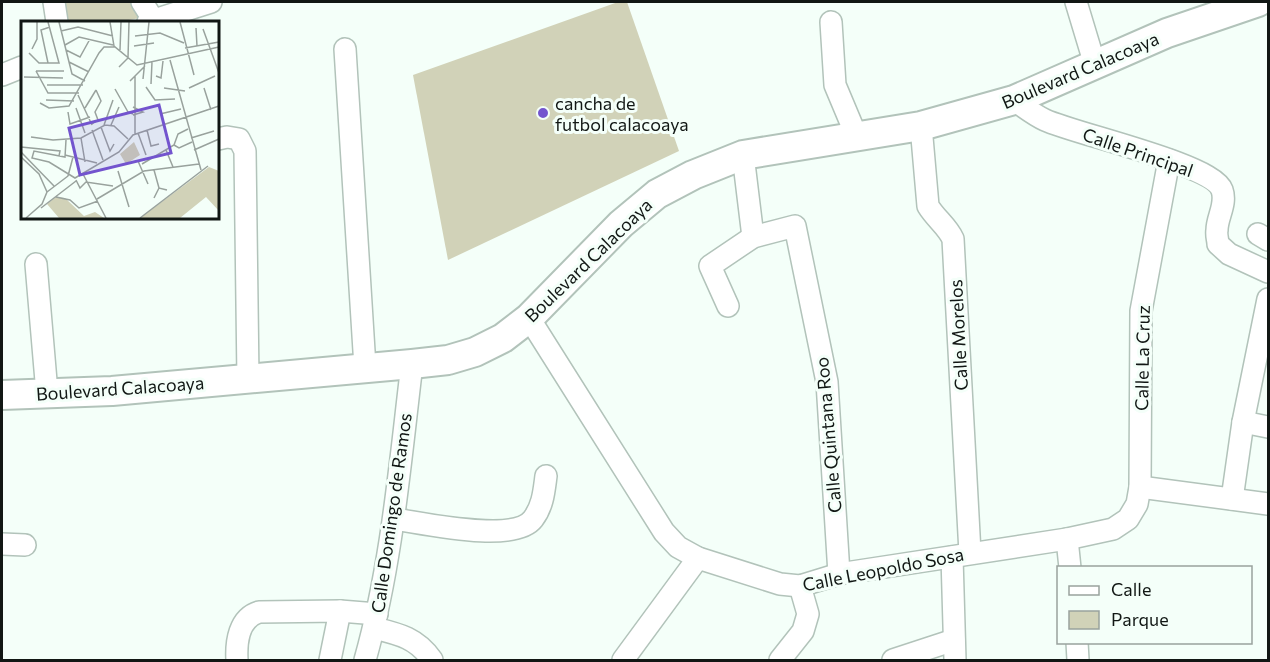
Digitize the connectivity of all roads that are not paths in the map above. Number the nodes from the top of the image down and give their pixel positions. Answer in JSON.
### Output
{"nodes":[{"id":1,"x":54,"y":2,"type":"edge"},
{"id":2,"x":142,"y":2,"type":"edge"},
{"id":3,"x":211,"y":2,"type":"edge"},
{"id":4,"x":1076,"y":2,"type":"edge"},
{"id":5,"x":1244,"y":3,"type":"edge"},
{"id":6,"x":57,"y":21,"type":"edge"},
{"id":7,"x":151,"y":21,"type":"edge"},
{"id":8,"x":154,"y":21,"type":"edge"},
{"id":9,"x":831,"y":22,"type":"dead end"},
{"id":10,"x":345,"y":49,"type":"dead end"},
{"id":11,"x":1095,"y":65,"type":"junction"},
{"id":12,"x":21,"y":67,"type":"edge"},
{"id":13,"x":2,"y":75,"type":"edge"},
{"id":14,"x":1014,"y":100,"type":"junction"},
{"id":15,"x":921,"y":126,"type":"junction"},
{"id":16,"x":856,"y":135,"type":"junction"},
{"id":17,"x":219,"y":139,"type":"edge"},
{"id":18,"x":743,"y":155,"type":"junction"},
{"id":19,"x":1169,"y":160,"type":"junction"},
{"id":20,"x":753,"y":237,"type":"junction"},
{"id":21,"x":36,"y":264,"type":"dead end"},
{"id":22,"x":1269,"y":272,"type":"edge"},
{"id":23,"x":1269,"y":299,"type":"edge"},
{"id":24,"x":728,"y":306,"type":"dead end"},
{"id":25,"x":529,"y":318,"type":"junction"},
{"id":26,"x":1264,"y":344,"type":"edge"},
{"id":27,"x":412,"y":364,"type":"junction"},
{"id":28,"x":365,"y":367,"type":"junction"},
{"id":29,"x":248,"y":379,"type":"junction"},
{"id":30,"x":47,"y":393,"type":"junction"},
{"id":31,"x":2,"y":395,"type":"edge"},
{"id":32,"x":1243,"y":422,"type":"junction"},
{"id":33,"x":1269,"y":427,"type":"edge"},
{"id":34,"x":546,"y":476,"type":"dead end"},
{"id":35,"x":1140,"y":487,"type":"junction"},
{"id":36,"x":1232,"y":499,"type":"junction"},
{"id":37,"x":1269,"y":504,"type":"edge"},
{"id":38,"x":394,"y":519,"type":"junction"},
{"id":39,"x":1067,"y":539,"type":"junction"},
{"id":40,"x":2,"y":544,"type":"edge"},
{"id":41,"x":25,"y":545,"type":"dead end"},
{"id":42,"x":961,"y":555,"type":"junction"},
{"id":43,"x":698,"y":558,"type":"junction"},
{"id":44,"x":1070,"y":566,"type":"edge"},
{"id":45,"x":839,"y":574,"type":"junction"},
{"id":46,"x":800,"y":586,"type":"junction"},
{"id":47,"x":340,"y":611,"type":"junction"},
{"id":48,"x":376,"y":621,"type":"junction"},
{"id":49,"x":1077,"y":644,"type":"edge"},
{"id":50,"x":955,"y":650,"type":"edge"},
{"id":51,"x":237,"y":660,"type":"edge"},
{"id":52,"x":330,"y":660,"type":"edge"},
{"id":53,"x":365,"y":660,"type":"edge"},
{"id":54,"x":432,"y":660,"type":"edge"},
{"id":55,"x":623,"y":660,"type":"edge"},
{"id":56,"x":780,"y":660,"type":"edge"},
{"id":57,"x":893,"y":660,"type":"edge"},
{"id":58,"x":1078,"y":660,"type":"edge"}],
"edges":[{"from":1,"to":6,"type":"street"},
{"from":2,"to":7,"type":"street"},
{"from":3,"to":8,"type":"street"},
{"from":4,"to":11,"type":"street"},
{"from":5,"to":11,"type":"street","name":"Boulevard Calacoaya"},
{"from":9,"to":16,"type":"street"},
{"from":10,"to":28,"type":"street"},
{"from":11,"to":14,"type":"street","name":"Boulevard Calacoaya"},
{"from":12,"to":13,"type":"street"},
{"from":14,"to":15,"type":"street","name":"Boulevard Calacoaya"},
{"from":14,"to":19,"type":"street","name":"Calle Principal"},
{"from":15,"to":16,"type":"street","name":"Boulevard Calacoaya"},
{"from":15,"to":42,"type":"street","name":"Calle Morelos"},
{"from":16,"to":18,"type":"street","name":"Boulevard Calacoaya"},
{"from":17,"to":29,"type":"street"},
{"from":18,"to":20,"type":"street"},
{"from":18,"to":25,"type":"street","name":"Boulevard Calacoaya"},
{"from":19,"to":22,"type":"street","name":"Calle Principal"},
{"from":19,"to":35,"type":"street","name":"Calle La Cruz"},
{"from":20,"to":24,"type":"street"},
{"from":20,"to":45,"type":"street","name":"Calle Quintana Roo"},
{"from":21,"to":30,"type":"street"},
{"from":23,"to":26,"type":"street"},
{"from":25,"to":27,"type":"street","name":"Boulevard Calacoaya"},
{"from":25,"to":43,"type":"street","name":"Calle Leopoldo Sosa"},
{"from":26,"to":32,"type":"street"},
{"from":27,"to":28,"type":"street","name":"Boulevard Calacoaya"},
{"from":27,"to":38,"type":"street","name":"Calle Domingo de Ramos"},
{"from":28,"to":29,"type":"street","name":"Boulevard Calacoaya"},
{"from":29,"to":30,"type":"street","name":"Boulevard Calacoaya"},
{"from":30,"to":31,"type":"street","name":"Boulevard Calacoaya"},
{"from":32,"to":33,"type":"street"},
{"from":32,"to":36,"type":"street"},
{"from":34,"to":38,"type":"street"},
{"from":35,"to":36,"type":"street"},
{"from":35,"to":39,"type":"street","name":"Calle Leopoldo Sosa"},
{"from":36,"to":37,"type":"street"},
{"from":38,"to":48,"type":"street","name":"Calle Domingo de Ramos"},
{"from":39,"to":42,"type":"street","name":"Calle Leopoldo Sosa"},
{"from":39,"to":44,"type":"street"},
{"from":40,"to":41,"type":"street"},
{"from":42,"to":45,"type":"street","name":"Calle Leopoldo Sosa"},
{"from":42,"to":50,"type":"street","name":"Calle Morelos"},
{"from":43,"to":46,"type":"street","name":"Calle Leopoldo Sosa"},
{"from":43,"to":55,"type":"street"},
{"from":45,"to":46,"type":"street","name":"Calle Leopoldo Sosa"},
{"from":46,"to":56,"type":"street"},
{"from":47,"to":48,"type":"street"},
{"from":47,"to":51,"type":"street"},
{"from":47,"to":52,"type":"street"},
{"from":48,"to":53,"type":"street","name":"Calle Domingo de Ramos"},
{"from":48,"to":54,"type":"street"},
{"from":49,"to":58,"type":"street"},
{"from":50,"to":57,"type":"street"}]}
